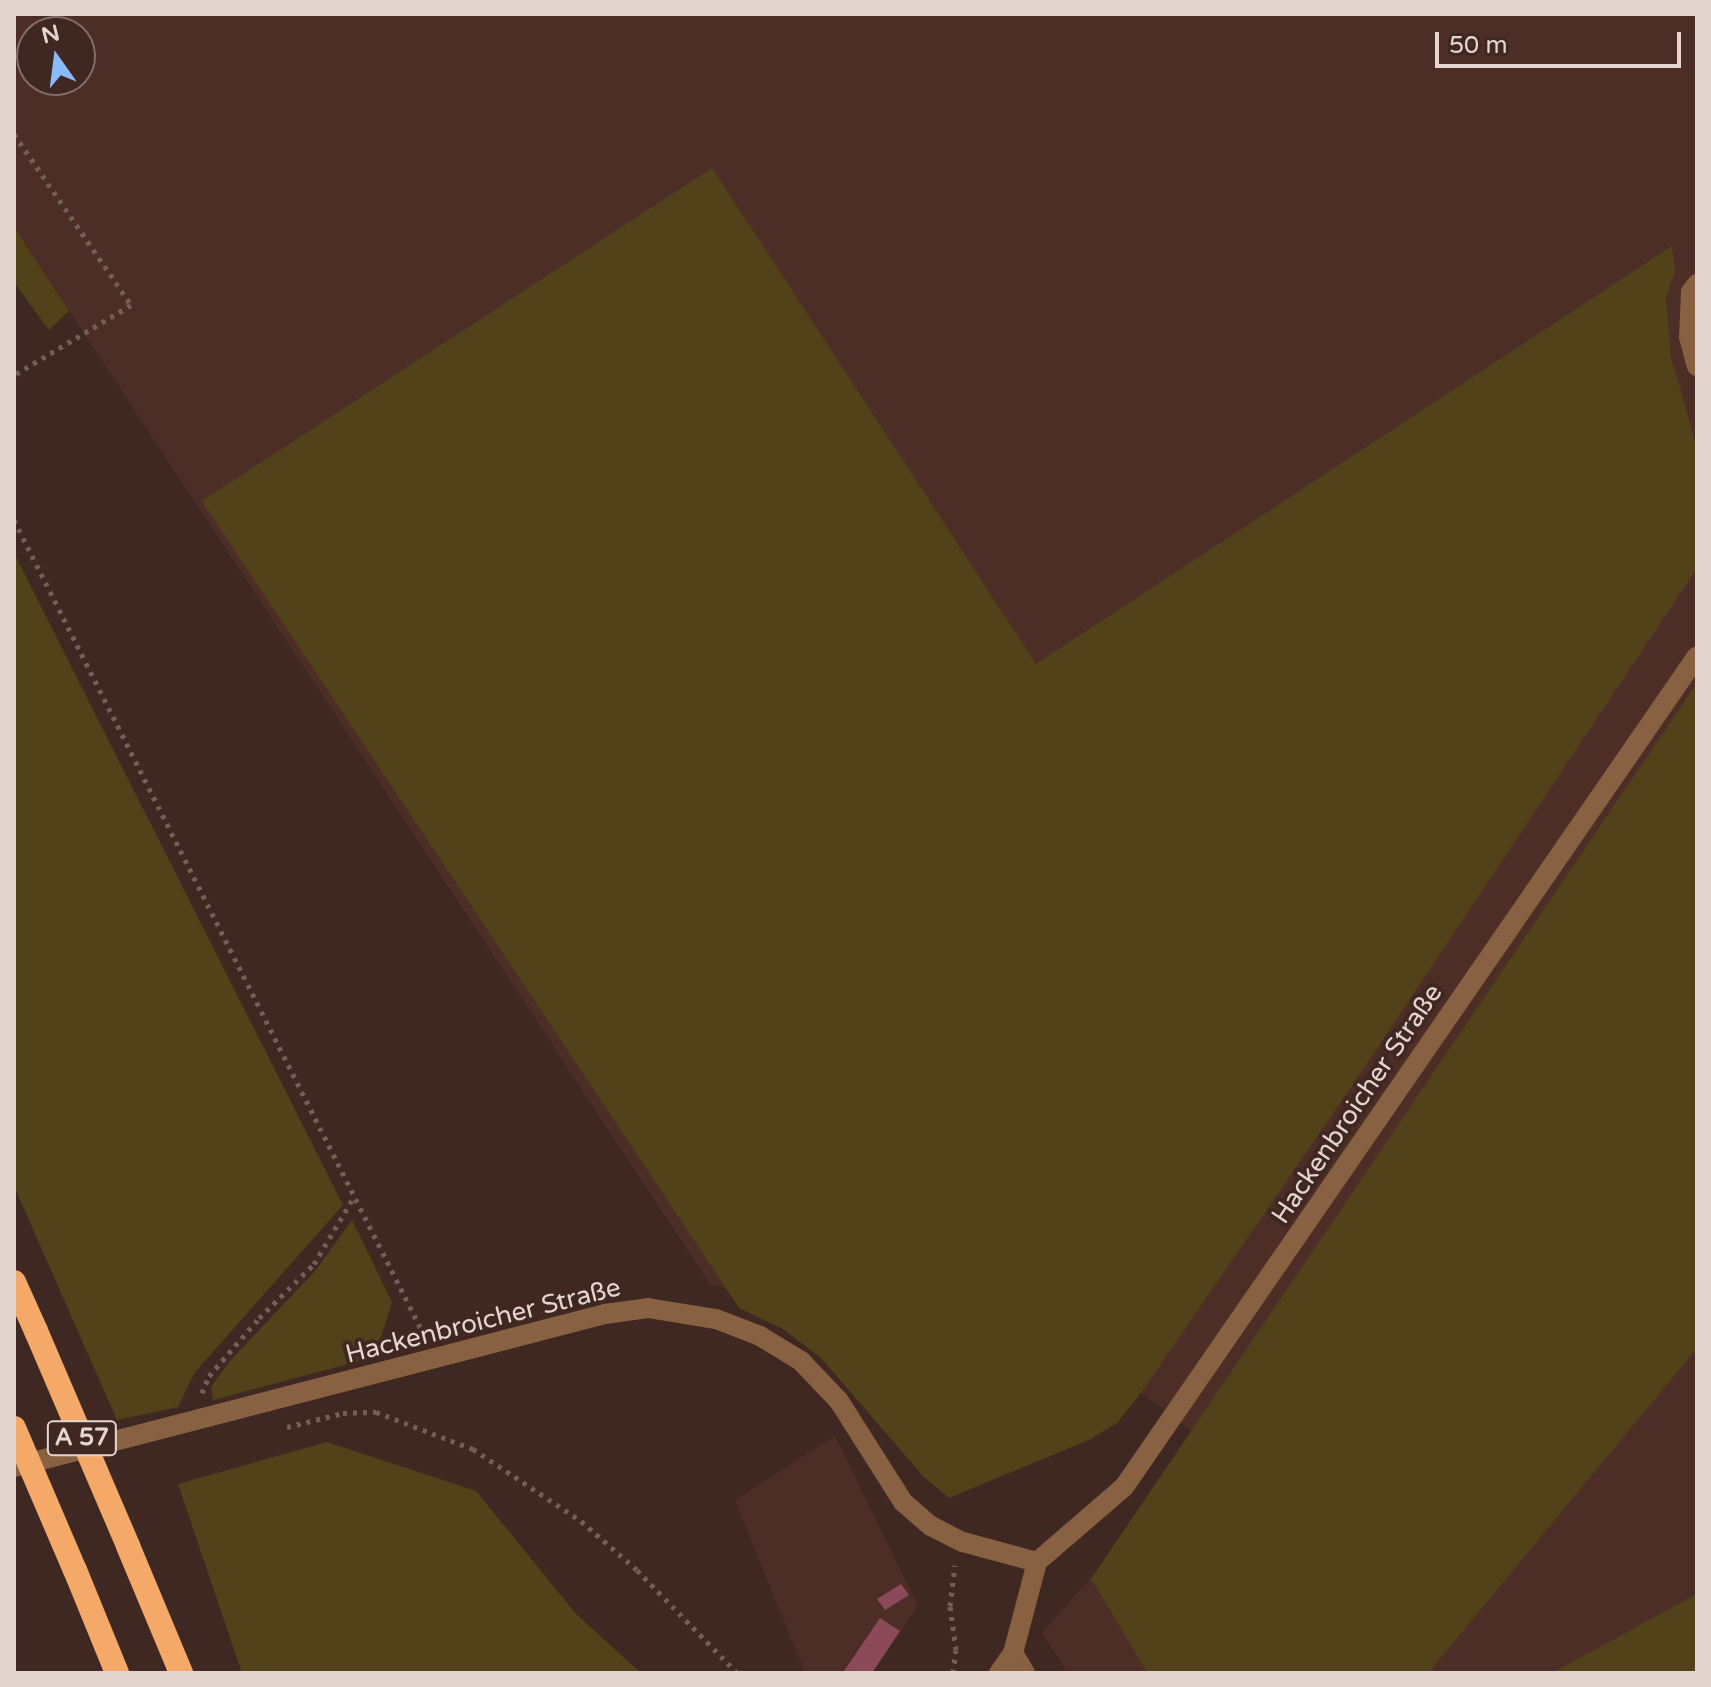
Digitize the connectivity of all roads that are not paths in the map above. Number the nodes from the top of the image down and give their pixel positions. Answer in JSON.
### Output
{"nodes":[{"id":1,"x":1697,"y":284,"type":"edge"},
{"id":2,"x":1697,"y":366,"type":"edge"},
{"id":3,"x":1697,"y":656,"type":"edge"},
{"id":4,"x":14,"y":1282,"type":"edge"},
{"id":5,"x":14,"y":1428,"type":"edge"},
{"id":6,"x":14,"y":1467,"type":"edge"},
{"id":7,"x":1037,"y":1562,"type":"junction"},
{"id":8,"x":1013,"y":1653,"type":"junction"},
{"id":9,"x":117,"y":1673,"type":"edge"},
{"id":10,"x":181,"y":1673,"type":"edge"},
{"id":11,"x":999,"y":1673,"type":"edge"},
{"id":12,"x":1025,"y":1673,"type":"edge"}],
"edges":[{"from":1,"to":2,"type":"street"},
{"from":3,"to":7,"type":"street","name":"Hackenbroicher Straße"},
{"from":4,"to":10,"type":"highway","number":"A 57","bridge":true},
{"from":5,"to":9,"type":"highway","number":"A 57","bridge":true},
{"from":6,"to":7,"type":"street","name":"Hackenbroicher Straße"},
{"from":7,"to":8,"type":"street"},
{"from":8,"to":11,"type":"street"},
{"from":8,"to":12,"type":"street"}]}
